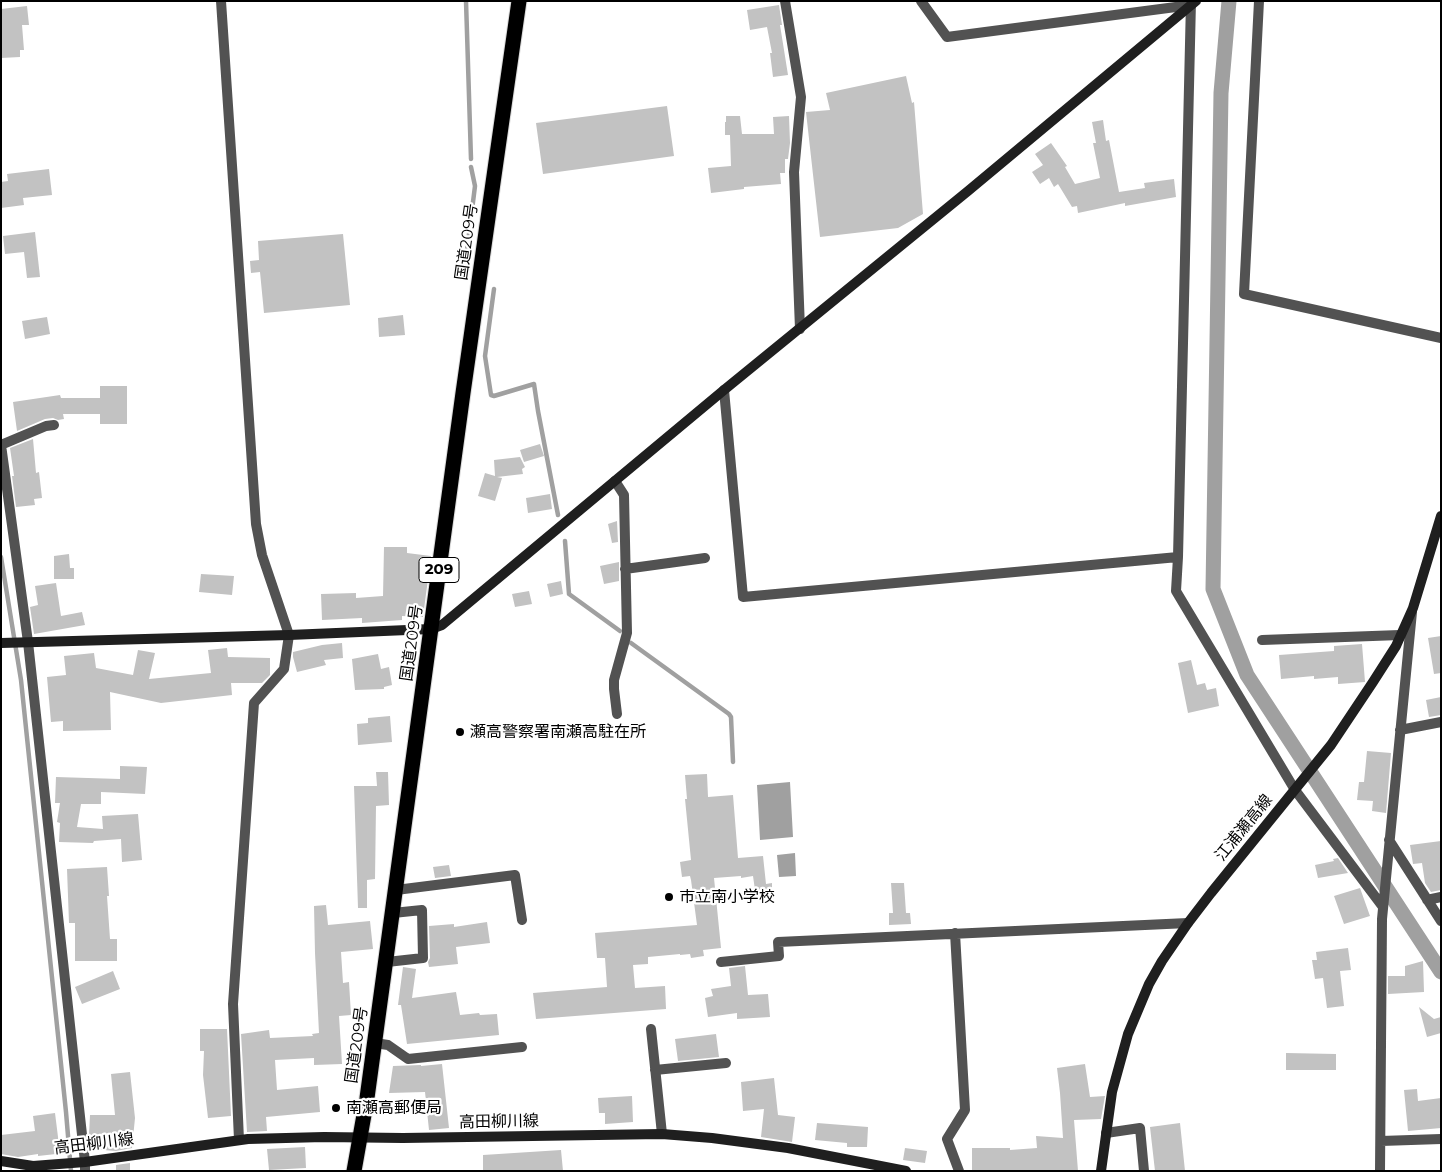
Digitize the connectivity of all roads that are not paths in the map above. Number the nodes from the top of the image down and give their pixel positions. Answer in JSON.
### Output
{"nodes":[{"id":1,"x":221,"y":1,"type":"edge"},
{"id":2,"x":519,"y":1,"type":"edge"},
{"id":3,"x":784,"y":1,"type":"edge"},
{"id":4,"x":922,"y":1,"type":"edge"},
{"id":5,"x":1259,"y":1,"type":"edge"},
{"id":6,"x":1193,"y":2,"type":"edge"},
{"id":7,"x":800,"y":329,"type":"junction"},
{"id":8,"x":1441,"y":338,"type":"edge"},
{"id":9,"x":724,"y":390,"type":"junction"},
{"id":10,"x":54,"y":425,"type":"dead end"},
{"id":11,"x":1,"y":445,"type":"edge"},
{"id":12,"x":615,"y":481,"type":"junction"},
{"id":13,"x":1441,"y":516,"type":"edge"},
{"id":14,"x":1178,"y":557,"type":"junction"},
{"id":15,"x":705,"y":558,"type":"dead end"},
{"id":16,"x":626,"y":568,"type":"junction"},
{"id":17,"x":1413,"y":608,"type":"junction"},
{"id":18,"x":431,"y":629,"type":"junction"},
{"id":19,"x":289,"y":635,"type":"junction"},
{"id":20,"x":1400,"y":635,"type":"junction"},
{"id":21,"x":1262,"y":640,"type":"dead end"},
{"id":22,"x":24,"y":642,"type":"junction"},
{"id":23,"x":3,"y":643,"type":"edge"},
{"id":24,"x":617,"y":714,"type":"dead end"},
{"id":25,"x":1441,"y":722,"type":"edge"},
{"id":26,"x":1400,"y":730,"type":"junction"},
{"id":27,"x":1295,"y":790,"type":"junction"},
{"id":28,"x":1389,"y":840,"type":"junction"},
{"id":29,"x":396,"y":890,"type":"junction"},
{"id":30,"x":1441,"y":897,"type":"edge"},
{"id":31,"x":1427,"y":900,"type":"junction"},
{"id":32,"x":1383,"y":907,"type":"junction"},
{"id":33,"x":393,"y":913,"type":"junction"},
{"id":34,"x":522,"y":920,"type":"dead end"},
{"id":35,"x":1441,"y":921,"type":"edge"},
{"id":36,"x":1188,"y":923,"type":"junction"},
{"id":37,"x":955,"y":933,"type":"junction"},
{"id":38,"x":386,"y":962,"type":"junction"},
{"id":39,"x":721,"y":962,"type":"dead end"},
{"id":40,"x":651,"y":1029,"type":"dead end"},
{"id":41,"x":375,"y":1043,"type":"junction"},
{"id":42,"x":522,"y":1047,"type":"dead end"},
{"id":43,"x":726,"y":1063,"type":"dead end"},
{"id":44,"x":655,"y":1070,"type":"junction"},
{"id":45,"x":1106,"y":1133,"type":"junction"},
{"id":46,"x":662,"y":1134,"type":"junction"},
{"id":47,"x":360,"y":1138,"type":"junction"},
{"id":48,"x":1441,"y":1139,"type":"edge"},
{"id":49,"x":239,"y":1140,"type":"junction"},
{"id":50,"x":1380,"y":1141,"type":"junction"},
{"id":51,"x":1,"y":1161,"type":"edge"},
{"id":52,"x":82,"y":1165,"type":"edge"},
{"id":53,"x":32,"y":1168,"type":"edge"},
{"id":54,"x":354,"y":1171,"type":"edge"},
{"id":55,"x":906,"y":1171,"type":"edge"},
{"id":56,"x":959,"y":1171,"type":"edge"},
{"id":57,"x":1101,"y":1171,"type":"edge"},
{"id":58,"x":1144,"y":1171,"type":"edge"},
{"id":59,"x":1380,"y":1171,"type":"edge"}],
"edges":[{"from":1,"to":19,"type":"street"},
{"from":2,"to":18,"type":"highway","name":"国道209号","number":"209"},
{"from":3,"to":7,"type":"street"},
{"from":4,"to":6,"type":"street"},
{"from":5,"to":8,"type":"street"},
{"from":6,"to":7,"type":"main road"},
{"from":6,"to":14,"type":"street"},
{"from":7,"to":9,"type":"main road"},
{"from":9,"to":12,"type":"main road"},
{"from":9,"to":14,"type":"street"},
{"from":10,"to":11,"type":"street"},
{"from":11,"to":22,"type":"street"},
{"from":12,"to":16,"type":"street"},
{"from":12,"to":18,"type":"main road"},
{"from":13,"to":17,"type":"main road","name":"江浦瀬高線"},
{"from":14,"to":27,"type":"street"},
{"from":15,"to":16,"type":"street"},
{"from":16,"to":24,"type":"street"},
{"from":17,"to":20,"type":"main road","name":"江浦瀬高線"},
{"from":17,"to":26,"type":"street"},
{"from":18,"to":19,"type":"main road"},
{"from":18,"to":29,"type":"highway","name":"国道209号","number":"209"},
{"from":19,"to":22,"type":"main road"},
{"from":19,"to":49,"type":"street"},
{"from":20,"to":21,"type":"street"},
{"from":20,"to":27,"type":"main road","name":"江浦瀬高線"},
{"from":22,"to":23,"type":"main road"},
{"from":22,"to":52,"type":"street"},
{"from":25,"to":26,"type":"street"},
{"from":26,"to":28,"type":"street"},
{"from":27,"to":32,"type":"street"},
{"from":27,"to":36,"type":"main road","name":"江浦瀬高線"},
{"from":28,"to":31,"type":"street"},
{"from":28,"to":32,"type":"street"},
{"from":29,"to":33,"type":"highway","name":"国道209号","number":"209"},
{"from":29,"to":34,"type":"street"},
{"from":30,"to":31,"type":"street"},
{"from":31,"to":35,"type":"street"},
{"from":32,"to":50,"type":"street"},
{"from":33,"to":38,"type":"highway","name":"国道209号","number":"209"},
{"from":33,"to":38,"type":"street"},
{"from":36,"to":37,"type":"street"},
{"from":36,"to":45,"type":"main road","name":"江浦瀬高線"},
{"from":37,"to":39,"type":"street"},
{"from":37,"to":56,"type":"street"},
{"from":38,"to":41,"type":"highway","name":"国道209号","number":"209"},
{"from":40,"to":44,"type":"street"},
{"from":41,"to":42,"type":"street"},
{"from":41,"to":47,"type":"highway","name":"国道209号","number":"209"},
{"from":43,"to":44,"type":"street"},
{"from":44,"to":46,"type":"street"},
{"from":45,"to":57,"type":"main road","name":"江浦瀬高線"},
{"from":45,"to":58,"type":"street"},
{"from":46,"to":47,"type":"main road","name":"高田柳川線"},
{"from":46,"to":55,"type":"main road","name":"高田柳川線"},
{"from":47,"to":49,"type":"main road","name":"高田柳川線"},
{"from":47,"to":54,"type":"highway","name":"国道209号","number":"209"},
{"from":48,"to":50,"type":"street"},
{"from":49,"to":52,"type":"main road","name":"高田柳川線"},
{"from":50,"to":59,"type":"street"},
{"from":51,"to":53,"type":"main road","name":"高田柳川線"},
{"from":52,"to":53,"type":"main road","name":"高田柳川線"}]}
